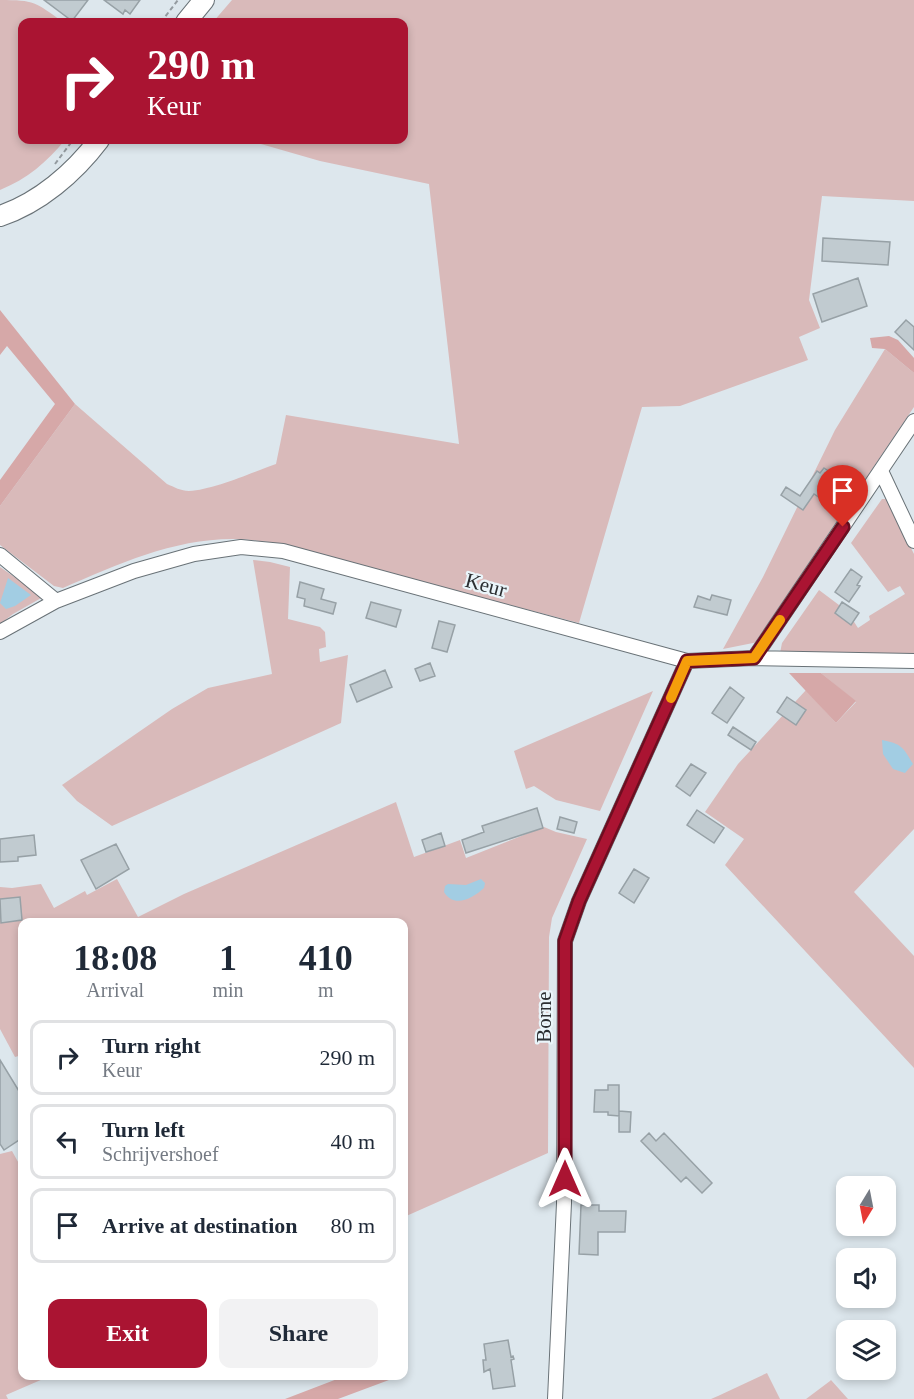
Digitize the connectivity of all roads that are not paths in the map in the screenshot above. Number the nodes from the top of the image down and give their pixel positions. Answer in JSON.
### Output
{"nodes":[{"id":1,"x":204,"y":0,"type":"edge"},
{"id":2,"x":189,"y":18,"type":"edge"},
{"id":3,"x":96,"y":144,"type":"edge"},
{"id":4,"x":0,"y":216,"type":"edge"},
{"id":5,"x":914,"y":421,"type":"edge"},
{"id":6,"x":881,"y":471,"type":"junction"},
{"id":7,"x":914,"y":541,"type":"edge"},
{"id":8,"x":0,"y":555,"type":"edge"},
{"id":9,"x":56,"y":601,"type":"junction"},
{"id":10,"x":0,"y":632,"type":"edge"},
{"id":11,"x":754,"y":658,"type":"junction"},
{"id":12,"x":687,"y":661,"type":"junction"},
{"id":13,"x":914,"y":661,"type":"edge"},
{"id":14,"x":555,"y":1399,"type":"edge"}],
"edges":[{"from":1,"to":2,"type":"main road"},
{"from":3,"to":4,"type":"main road"},
{"from":5,"to":6,"type":"street"},
{"from":6,"to":7,"type":"street"},
{"from":6,"to":11,"type":"street"},
{"from":8,"to":9,"type":"street"},
{"from":9,"to":10,"type":"street","name":"Keur"},
{"from":9,"to":12,"type":"street","name":"Keur"},
{"from":11,"to":12,"type":"street","name":"Keur"},
{"from":11,"to":13,"type":"street","name":"Keur"},
{"from":12,"to":14,"type":"street","name":"Borne"}]}
